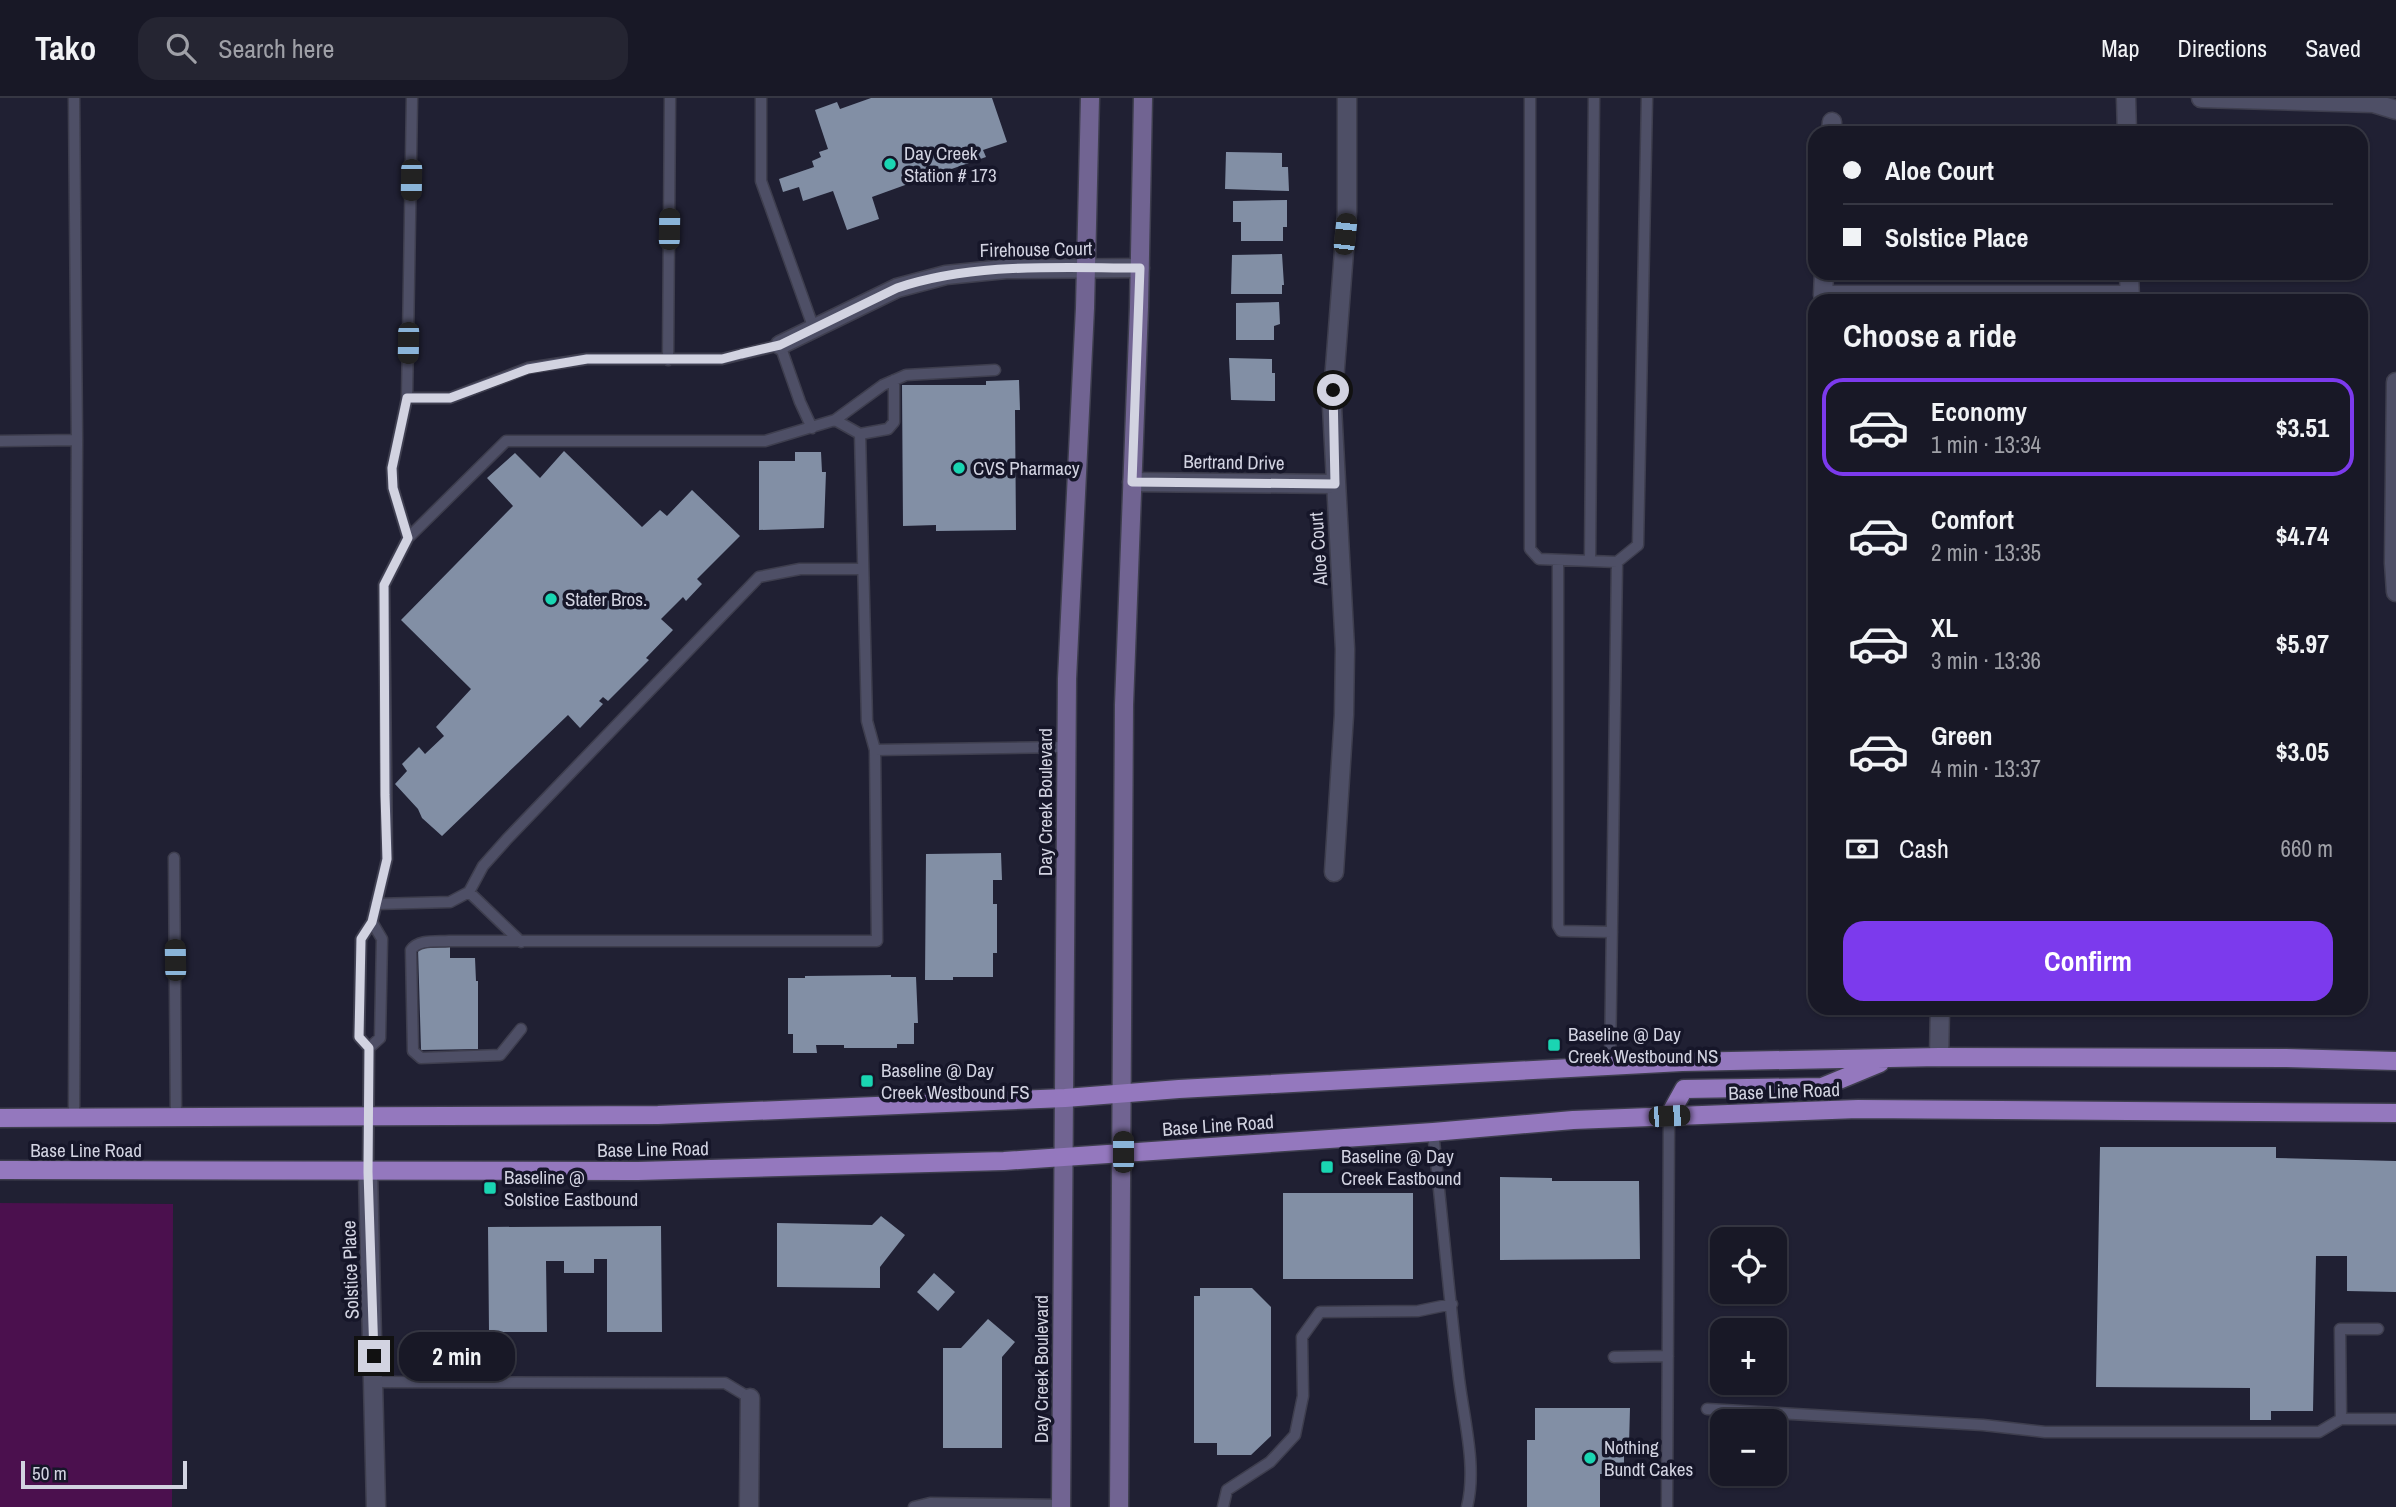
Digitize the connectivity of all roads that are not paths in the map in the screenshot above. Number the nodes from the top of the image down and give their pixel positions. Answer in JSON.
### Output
{"nodes":[{"id":1,"x":74,"y":98,"type":"edge"},
{"id":2,"x":412,"y":98,"type":"edge"},
{"id":3,"x":670,"y":98,"type":"edge"},
{"id":4,"x":761,"y":98,"type":"edge"},
{"id":5,"x":1090,"y":98,"type":"edge"},
{"id":6,"x":1143,"y":98,"type":"edge"},
{"id":7,"x":1347,"y":98,"type":"edge"},
{"id":8,"x":1530,"y":98,"type":"edge"},
{"id":9,"x":1594,"y":98,"type":"edge"},
{"id":10,"x":1647,"y":98,"type":"edge"},
{"id":11,"x":2126,"y":98,"type":"edge"},
{"id":12,"x":2201,"y":98,"type":"edge"},
{"id":13,"x":2396,"y":110,"type":"edge"},
{"id":14,"x":2127,"y":126,"type":"edge"},
{"id":15,"x":1087,"y":268,"type":"junction"},
{"id":16,"x":1140,"y":268,"type":"junction"},
{"id":17,"x":814,"y":329,"type":"junction"},
{"id":18,"x":780,"y":345,"type":"junction"},
{"id":19,"x":667,"y":360,"type":"junction"},
{"id":20,"x":995,"y":370,"type":"dead end"},
{"id":21,"x":894,"y":380,"type":"junction"},
{"id":22,"x":2396,"y":383,"type":"edge"},
{"id":23,"x":407,"y":398,"type":"junction"},
{"id":24,"x":835,"y":420,"type":"junction"},
{"id":25,"x":812,"y":428,"type":"junction"},
{"id":26,"x":860,"y":434,"type":"junction"},
{"id":27,"x":77,"y":440,"type":"junction"},
{"id":28,"x":0,"y":441,"type":"edge"},
{"id":29,"x":1132,"y":482,"type":"junction"},
{"id":30,"x":1335,"y":484,"type":"junction"},
{"id":31,"x":408,"y":538,"type":"junction"},
{"id":32,"x":1558,"y":560,"type":"junction"},
{"id":33,"x":1590,"y":561,"type":"junction"},
{"id":34,"x":1617,"y":562,"type":"junction"},
{"id":35,"x":863,"y":569,"type":"junction"},
{"id":36,"x":2396,"y":592,"type":"edge"},
{"id":37,"x":1066,"y":747,"type":"junction"},
{"id":38,"x":875,"y":750,"type":"junction"},
{"id":39,"x":174,"y":858,"type":"dead end"},
{"id":40,"x":1334,"y":872,"type":"dead end"},
{"id":41,"x":469,"y":892,"type":"junction"},
{"id":42,"x":376,"y":904,"type":"junction"},
{"id":43,"x":372,"y":922,"type":"junction"},
{"id":44,"x":1612,"y":932,"type":"junction"},
{"id":45,"x":521,"y":942,"type":"junction"},
{"id":46,"x":1940,"y":1015,"type":"edge"},
{"id":47,"x":520,"y":1030,"type":"dead end"},
{"id":48,"x":369,"y":1048,"type":"junction"},
{"id":49,"x":1939,"y":1058,"type":"junction"},
{"id":50,"x":1889,"y":1059,"type":"junction"},
{"id":51,"x":2396,"y":1061,"type":"edge"},
{"id":52,"x":1610,"y":1066,"type":"junction"},
{"id":53,"x":1123,"y":1094,"type":"junction"},
{"id":54,"x":1065,"y":1098,"type":"junction"},
{"id":55,"x":2396,"y":1113,"type":"edge"},
{"id":56,"x":1669,"y":1116,"type":"junction"},
{"id":57,"x":369,"y":1117,"type":"junction"},
{"id":58,"x":0,"y":1118,"type":"edge"},
{"id":59,"x":74,"y":1118,"type":"junction"},
{"id":60,"x":176,"y":1118,"type":"junction"},
{"id":61,"x":1433,"y":1132,"type":"junction"},
{"id":62,"x":1123,"y":1152,"type":"junction"},
{"id":63,"x":1064,"y":1157,"type":"junction"},
{"id":64,"x":0,"y":1170,"type":"edge"},
{"id":65,"x":368,"y":1172,"type":"junction"},
{"id":66,"x":1451,"y":1304,"type":"junction"},
{"id":67,"x":2378,"y":1329,"type":"dead end"},
{"id":68,"x":1668,"y":1356,"type":"junction"},
{"id":69,"x":1614,"y":1357,"type":"dead end"},
{"id":70,"x":374,"y":1381,"type":"junction"},
{"id":71,"x":750,"y":1398,"type":"joint"},
{"id":72,"x":1707,"y":1409,"type":"dead end"},
{"id":73,"x":2341,"y":1419,"type":"junction"},
{"id":74,"x":2396,"y":1419,"type":"edge"},
{"id":75,"x":1061,"y":1506,"type":"edge"},
{"id":76,"x":376,"y":1507,"type":"edge"},
{"id":77,"x":749,"y":1507,"type":"edge"},
{"id":78,"x":914,"y":1507,"type":"edge"},
{"id":79,"x":1119,"y":1507,"type":"edge"},
{"id":80,"x":1223,"y":1507,"type":"edge"},
{"id":81,"x":1467,"y":1507,"type":"edge"},
{"id":82,"x":1667,"y":1507,"type":"edge"}],
"edges":[{"from":1,"to":27,"type":"lane"},
{"from":2,"to":23,"type":"lane"},
{"from":3,"to":19,"type":"lane"},
{"from":4,"to":17,"type":"lane"},
{"from":5,"to":15,"type":"main road","name":"Day Creek Boulevard"},
{"from":6,"to":16,"type":"main road"},
{"from":7,"to":30,"type":"street","name":"Aloe Court"},
{"from":8,"to":32,"type":"lane"},
{"from":9,"to":33,"type":"lane"},
{"from":10,"to":34,"type":"lane"},
{"from":11,"to":14,"type":"street"},
{"from":12,"to":13,"type":"street"},
{"from":15,"to":16,"type":"street","name":"Firehouse Court"},
{"from":15,"to":17,"type":"street","name":"Firehouse Court"},
{"from":15,"to":37,"type":"main road","name":"Day Creek Boulevard"},
{"from":16,"to":29,"type":"main road"},
{"from":17,"to":18,"type":"street","name":"Firehouse Court"},
{"from":18,"to":19,"type":"lane"},
{"from":18,"to":25,"type":"lane"},
{"from":19,"to":23,"type":"lane"},
{"from":20,"to":21,"type":"lane"},
{"from":21,"to":24,"type":"lane"},
{"from":21,"to":26,"type":"lane"},
{"from":22,"to":36,"type":"street"},
{"from":23,"to":31,"type":"lane"},
{"from":24,"to":25,"type":"lane"},
{"from":24,"to":26,"type":"lane"},
{"from":25,"to":31,"type":"lane"},
{"from":26,"to":35,"type":"lane"},
{"from":27,"to":28,"type":"lane"},
{"from":27,"to":59,"type":"lane"},
{"from":29,"to":30,"type":"street","name":"Bertrand Drive"},
{"from":29,"to":53,"type":"main road"},
{"from":30,"to":40,"type":"street","name":"Aloe Court"},
{"from":31,"to":42,"type":"lane"},
{"from":32,"to":33,"type":"lane"},
{"from":32,"to":44,"type":"lane"},
{"from":33,"to":34,"type":"lane"},
{"from":34,"to":44,"type":"lane"},
{"from":35,"to":38,"type":"lane"},
{"from":35,"to":41,"type":"lane"},
{"from":37,"to":38,"type":"lane"},
{"from":37,"to":54,"type":"main road","name":"Day Creek Boulevard"},
{"from":38,"to":45,"type":"lane"},
{"from":39,"to":60,"type":"lane"},
{"from":41,"to":42,"type":"lane"},
{"from":41,"to":45,"type":"lane"},
{"from":42,"to":43,"type":"lane"},
{"from":43,"to":48,"type":"lane"},
{"from":43,"to":48,"type":"lane"},
{"from":44,"to":52,"type":"lane"},
{"from":45,"to":47,"type":"lane"},
{"from":46,"to":49,"type":"street"},
{"from":48,"to":57,"type":"lane","name":"Solstice Place"},
{"from":49,"to":50,"type":"main road","name":"Base Line Road"},
{"from":49,"to":51,"type":"main road","name":"Base Line Road"},
{"from":50,"to":52,"type":"main road","name":"Base Line Road"},
{"from":50,"to":56,"type":"main road"},
{"from":52,"to":53,"type":"main road","name":"Base Line Road"},
{"from":53,"to":54,"type":"main road","name":"Base Line Road"},
{"from":53,"to":62,"type":"main road"},
{"from":54,"to":57,"type":"main road","name":"Base Line Road"},
{"from":54,"to":63,"type":"main road","name":"Day Creek Boulevard"},
{"from":55,"to":56,"type":"main road","name":"Base Line Road"},
{"from":56,"to":61,"type":"main road","name":"Base Line Road"},
{"from":56,"to":68,"type":"lane"},
{"from":57,"to":60,"type":"main road","name":"Base Line Road"},
{"from":57,"to":65,"type":"lane","name":"Solstice Place"},
{"from":58,"to":59,"type":"main road","name":"Base Line Road"},
{"from":59,"to":60,"type":"main road","name":"Base Line Road"},
{"from":61,"to":62,"type":"main road","name":"Base Line Road"},
{"from":61,"to":66,"type":"lane"},
{"from":62,"to":63,"type":"main road","name":"Base Line Road"},
{"from":62,"to":79,"type":"main road"},
{"from":63,"to":65,"type":"main road","name":"Base Line Road"},
{"from":63,"to":75,"type":"main road","name":"Day Creek Boulevard"},
{"from":64,"to":65,"type":"main road","name":"Base Line Road"},
{"from":65,"to":70,"type":"street","name":"Solstice Place"},
{"from":66,"to":80,"type":"lane"},
{"from":66,"to":81,"type":"lane"},
{"from":67,"to":73,"type":"lane"},
{"from":68,"to":69,"type":"lane"},
{"from":68,"to":82,"type":"lane"},
{"from":70,"to":71,"type":"lane"},
{"from":70,"to":76,"type":"street","name":"Solstice Place"},
{"from":71,"to":77,"type":"street"},
{"from":72,"to":73,"type":"lane"},
{"from":73,"to":74,"type":"lane"},
{"from":75,"to":78,"type":"lane"}]}
